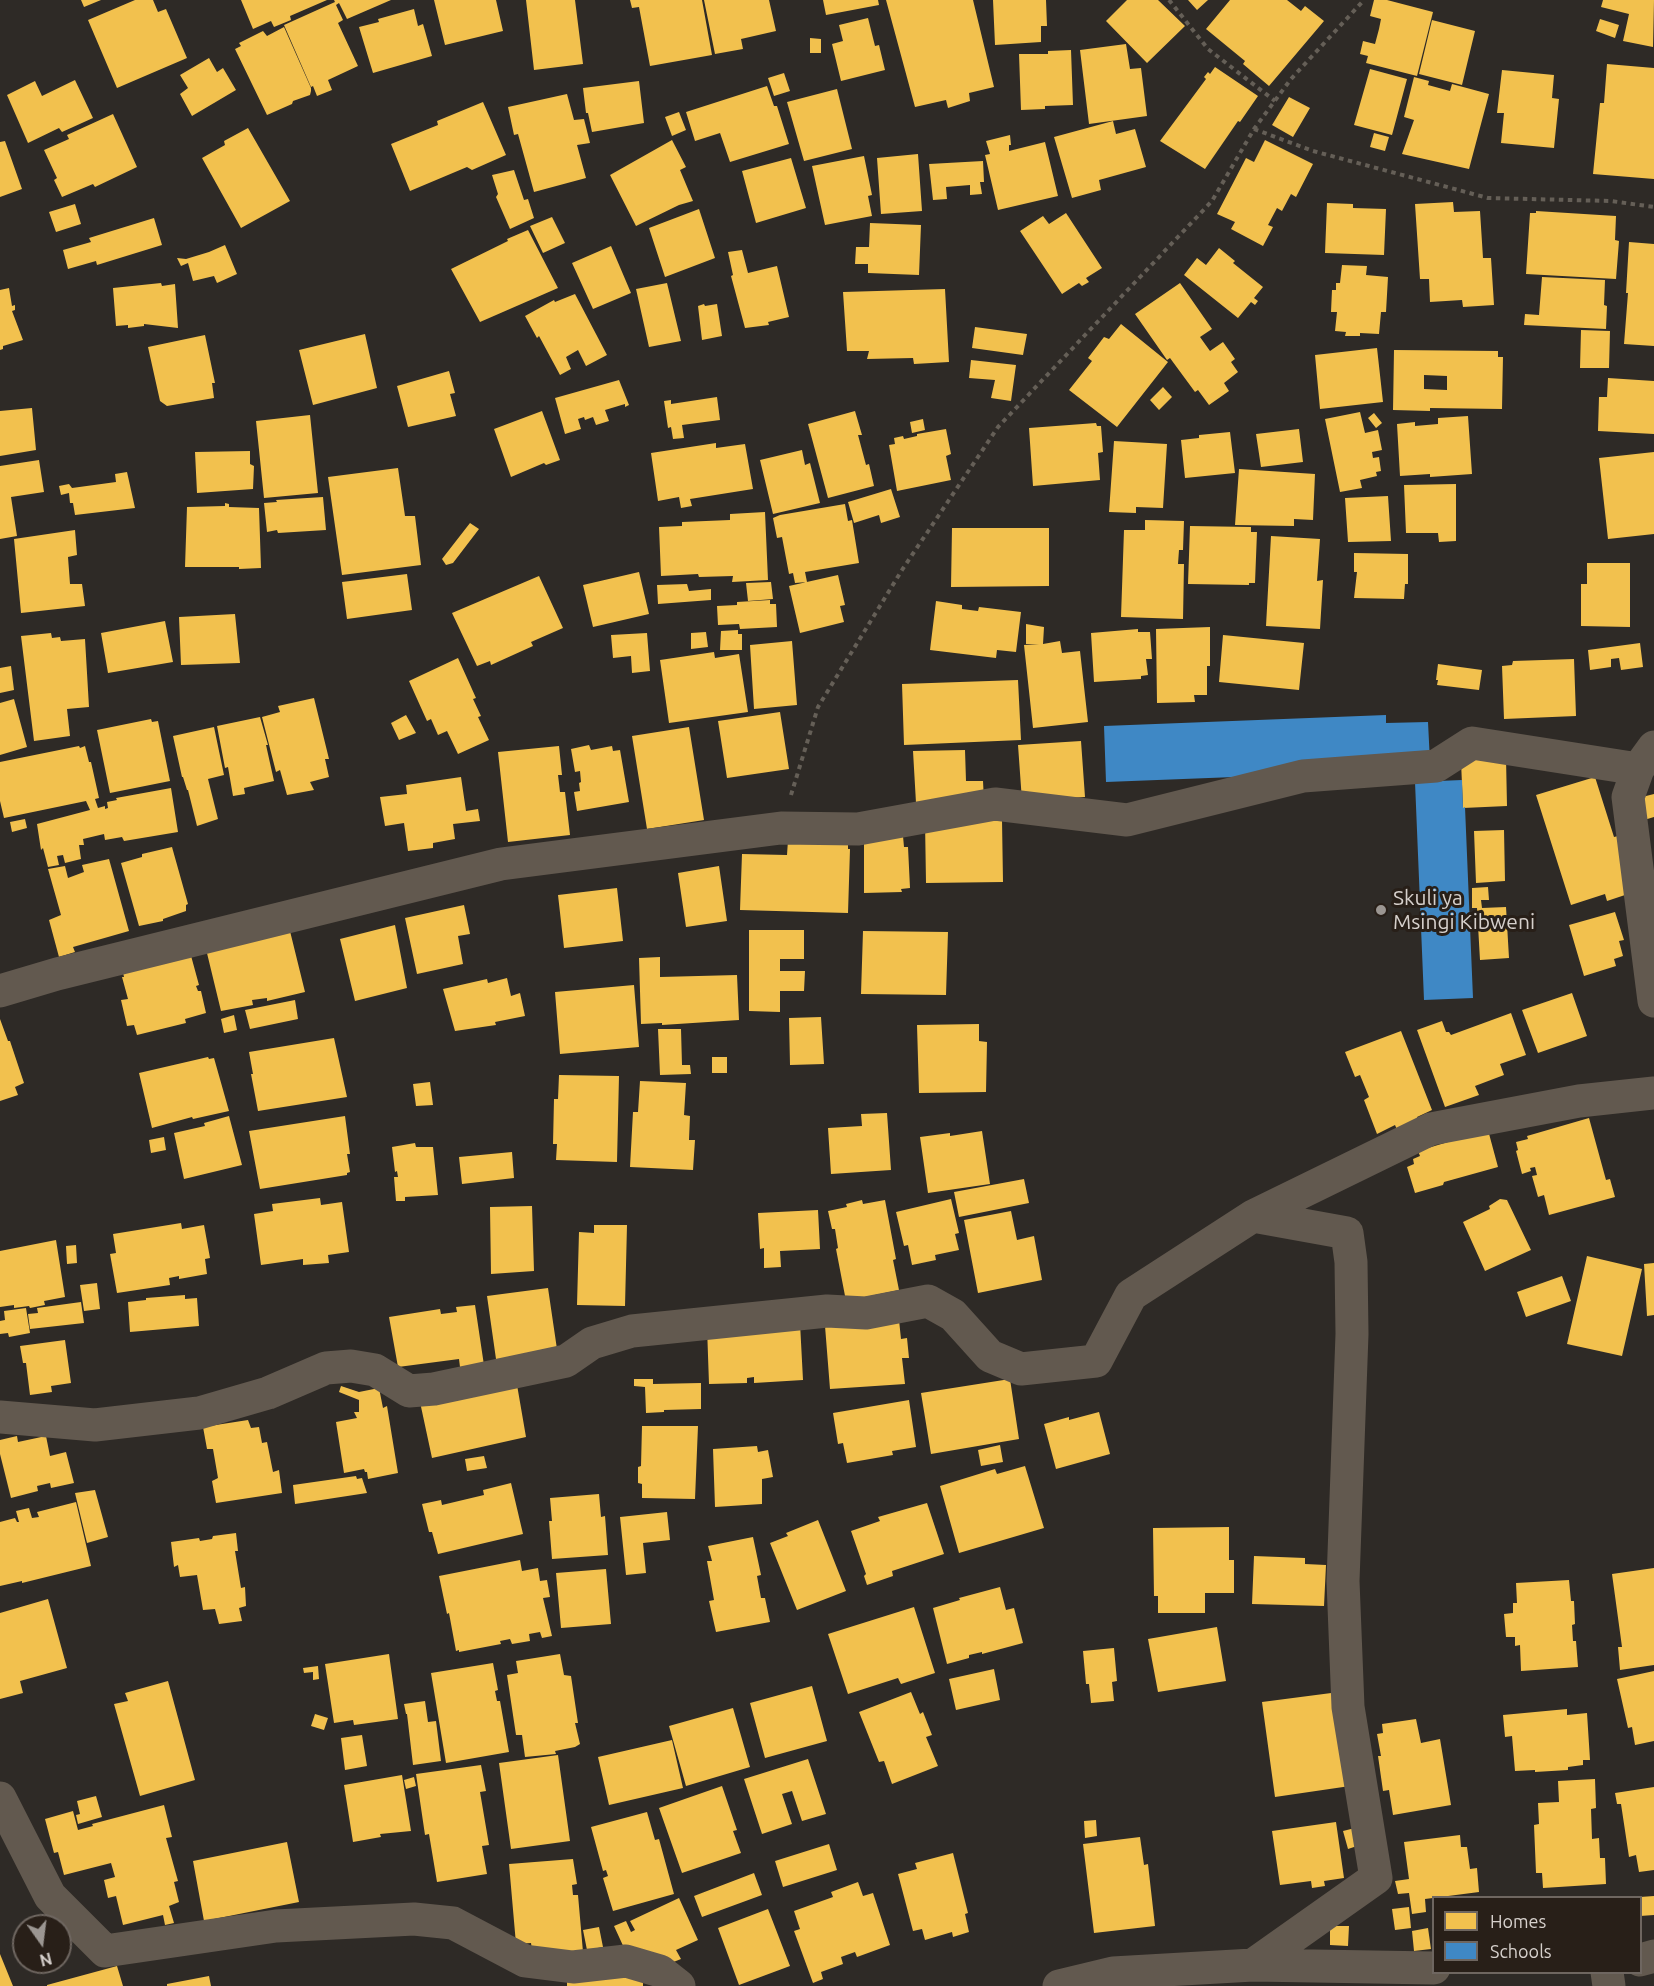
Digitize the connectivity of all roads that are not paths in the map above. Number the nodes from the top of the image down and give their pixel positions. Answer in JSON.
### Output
{"nodes":[{"id":1,"x":1646,"y":758,"type":"edge"},
{"id":2,"x":0,"y":991,"type":"edge"},
{"id":3,"x":1654,"y":1001,"type":"edge"},
{"id":4,"x":1654,"y":1093,"type":"edge"},
{"id":5,"x":1253,"y":1216,"type":"junction"},
{"id":6,"x":0,"y":1417,"type":"edge"},
{"id":7,"x":0,"y":1798,"type":"edge"},
{"id":8,"x":1253,"y":1965,"type":"junction"},
{"id":9,"x":1432,"y":1968,"type":"edge"},
{"id":10,"x":679,"y":1986,"type":"edge"},
{"id":11,"x":1059,"y":1986,"type":"edge"}],
"edges":[{"from":1,"to":2,"type":"street"},
{"from":1,"to":3,"type":"street"},
{"from":4,"to":5,"type":"street"},
{"from":5,"to":6,"type":"street"},
{"from":5,"to":8,"type":"street"},
{"from":7,"to":10,"type":"street"},
{"from":8,"to":9,"type":"street"},
{"from":8,"to":11,"type":"street"}]}
